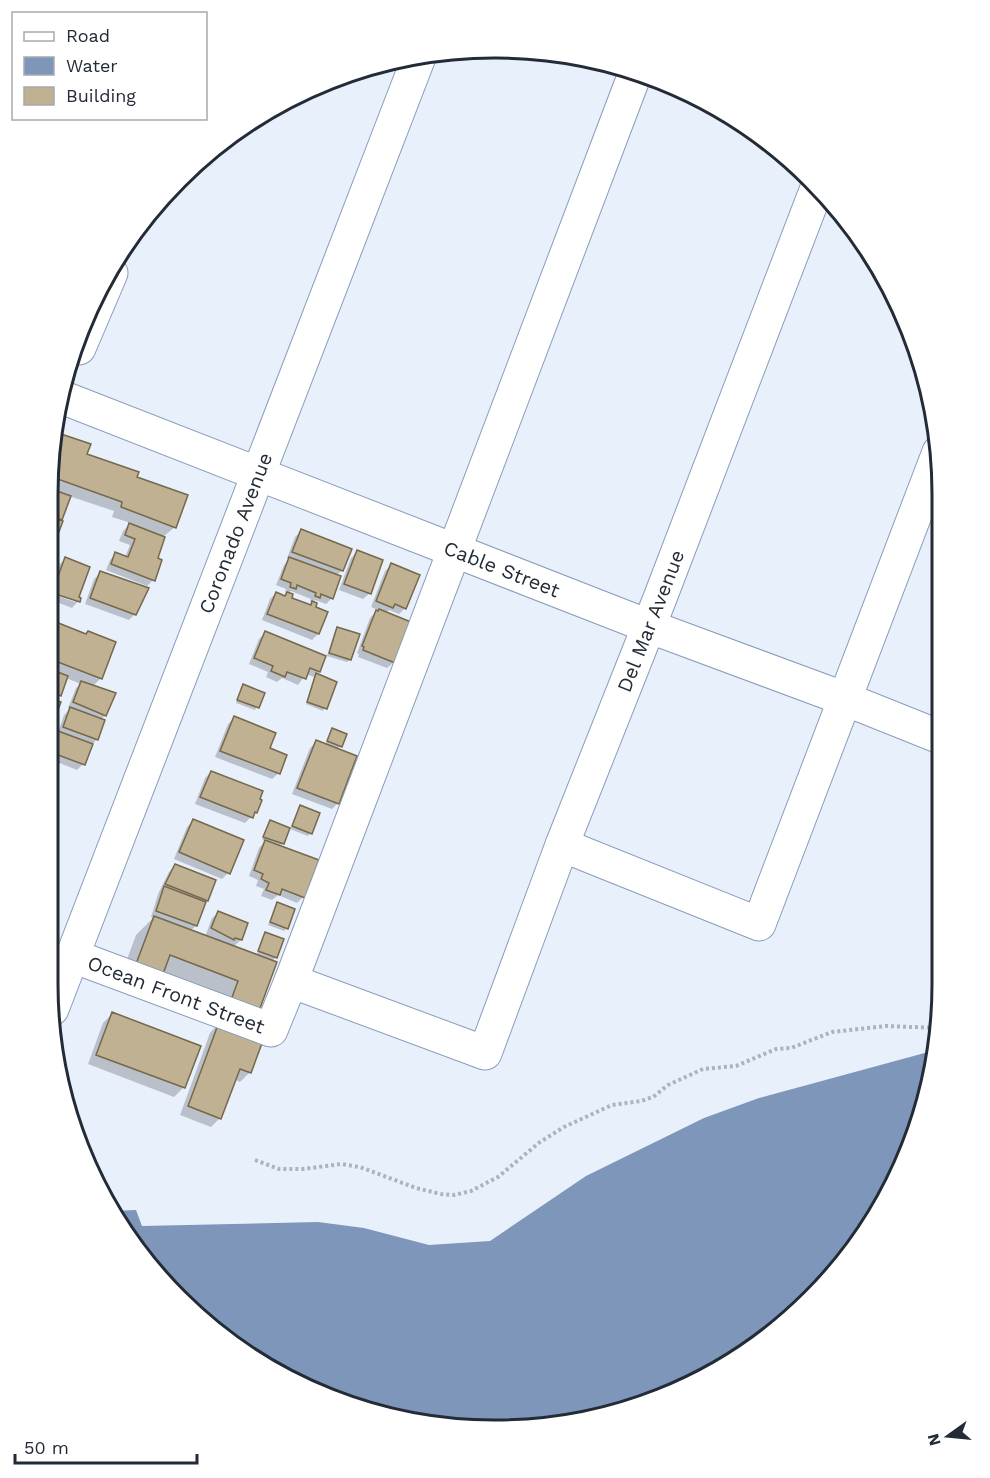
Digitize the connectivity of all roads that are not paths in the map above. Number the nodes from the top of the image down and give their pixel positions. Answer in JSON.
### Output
{"nodes":[{"id":1,"x":416,"y":66,"type":"edge"},
{"id":2,"x":632,"y":81,"type":"edge"},
{"id":3,"x":814,"y":197,"type":"edge"},
{"id":4,"x":69,"y":400,"type":"edge"},
{"id":5,"x":258,"y":472,"type":"junction"},
{"id":6,"x":931,"y":472,"type":"edge"},
{"id":7,"x":454,"y":548,"type":"junction"},
{"id":8,"x":648,"y":626,"type":"junction"},
{"id":9,"x":845,"y":699,"type":"junction"},
{"id":10,"x":932,"y":734,"type":"edge"},
{"id":11,"x":562,"y":845,"type":"junction"},
{"id":12,"x":73,"y":956,"type":"junction"},
{"id":13,"x":291,"y":981,"type":"junction"},
{"id":14,"x":58,"y":993,"type":"edge"}],
"edges":[{"from":1,"to":5,"type":"street","name":"Coronado Avenue"},
{"from":2,"to":7,"type":"street"},
{"from":3,"to":8,"type":"street","name":"Del Mar Avenue"},
{"from":4,"to":5,"type":"street","name":"Cable Street"},
{"from":5,"to":7,"type":"street","name":"Cable Street"},
{"from":5,"to":12,"type":"street","name":"Coronado Avenue"},
{"from":6,"to":9,"type":"street"},
{"from":7,"to":8,"type":"street","name":"Cable Street"},
{"from":7,"to":13,"type":"street"},
{"from":8,"to":9,"type":"street","name":"Cable Street"},
{"from":8,"to":11,"type":"street","name":"Del Mar Avenue"},
{"from":9,"to":10,"type":"street","name":"Cable Street"},
{"from":9,"to":11,"type":"street"},
{"from":11,"to":13,"type":"street","name":"Del Mar Avenue"},
{"from":12,"to":13,"type":"street","name":"Ocean Front Street"},
{"from":12,"to":14,"type":"street","name":"Coronado Avenue"}]}
